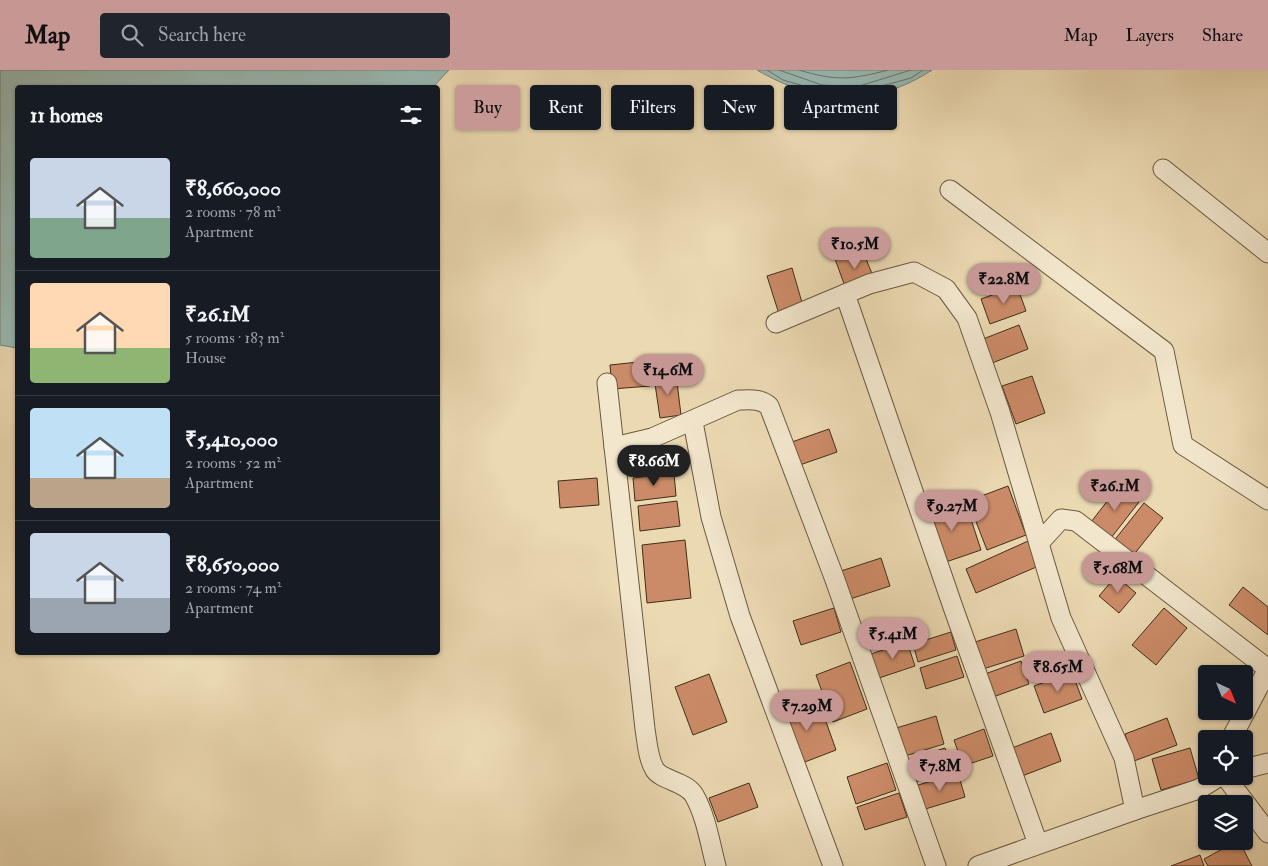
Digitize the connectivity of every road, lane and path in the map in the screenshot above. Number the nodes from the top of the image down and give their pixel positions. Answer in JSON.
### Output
{"nodes":[{"id":1,"x":1163,"y":168,"type":"dead end"},
{"id":2,"x":950,"y":190,"type":"dead end"},
{"id":3,"x":1268,"y":253,"type":"edge"},
{"id":4,"x":845,"y":294,"type":"junction"},
{"id":5,"x":776,"y":323,"type":"dead end"},
{"id":6,"x":607,"y":383,"type":"dead end"},
{"id":7,"x":693,"y":422,"type":"junction"},
{"id":8,"x":614,"y":447,"type":"junction"},
{"id":9,"x":1268,"y":500,"type":"edge"},
{"id":10,"x":1039,"y":543,"type":"junction"},
{"id":11,"x":1268,"y":669,"type":"edge"},
{"id":12,"x":1236,"y":730,"type":"edge"},
{"id":13,"x":1268,"y":763,"type":"edge"},
{"id":14,"x":1253,"y":767,"type":"edge"},
{"id":15,"x":1206,"y":785,"type":"edge"},
{"id":16,"x":1227,"y":785,"type":"edge"},
{"id":17,"x":1135,"y":810,"type":"junction"},
{"id":18,"x":1268,"y":833,"type":"edge"},
{"id":19,"x":1038,"y":844,"type":"junction"},
{"id":20,"x":716,"y":866,"type":"edge"},
{"id":21,"x":833,"y":866,"type":"edge"},
{"id":22,"x":936,"y":866,"type":"edge"},
{"id":23,"x":978,"y":866,"type":"edge"}],
"edges":[{"from":1,"to":3,"type":"street"},
{"from":2,"to":9,"type":"street"},
{"from":4,"to":5,"type":"street"},
{"from":4,"to":10,"type":"street"},
{"from":4,"to":19,"type":"street"},
{"from":6,"to":8,"type":"street"},
{"from":7,"to":8,"type":"street"},
{"from":7,"to":21,"type":"street"},
{"from":7,"to":22,"type":"street"},
{"from":8,"to":20,"type":"street"},
{"from":10,"to":11,"type":"street"},
{"from":10,"to":17,"type":"street"},
{"from":11,"to":12,"type":"street"},
{"from":13,"to":14,"type":"street"},
{"from":15,"to":17,"type":"street"},
{"from":16,"to":18,"type":"street"},
{"from":17,"to":19,"type":"street"},
{"from":19,"to":23,"type":"street"}]}
